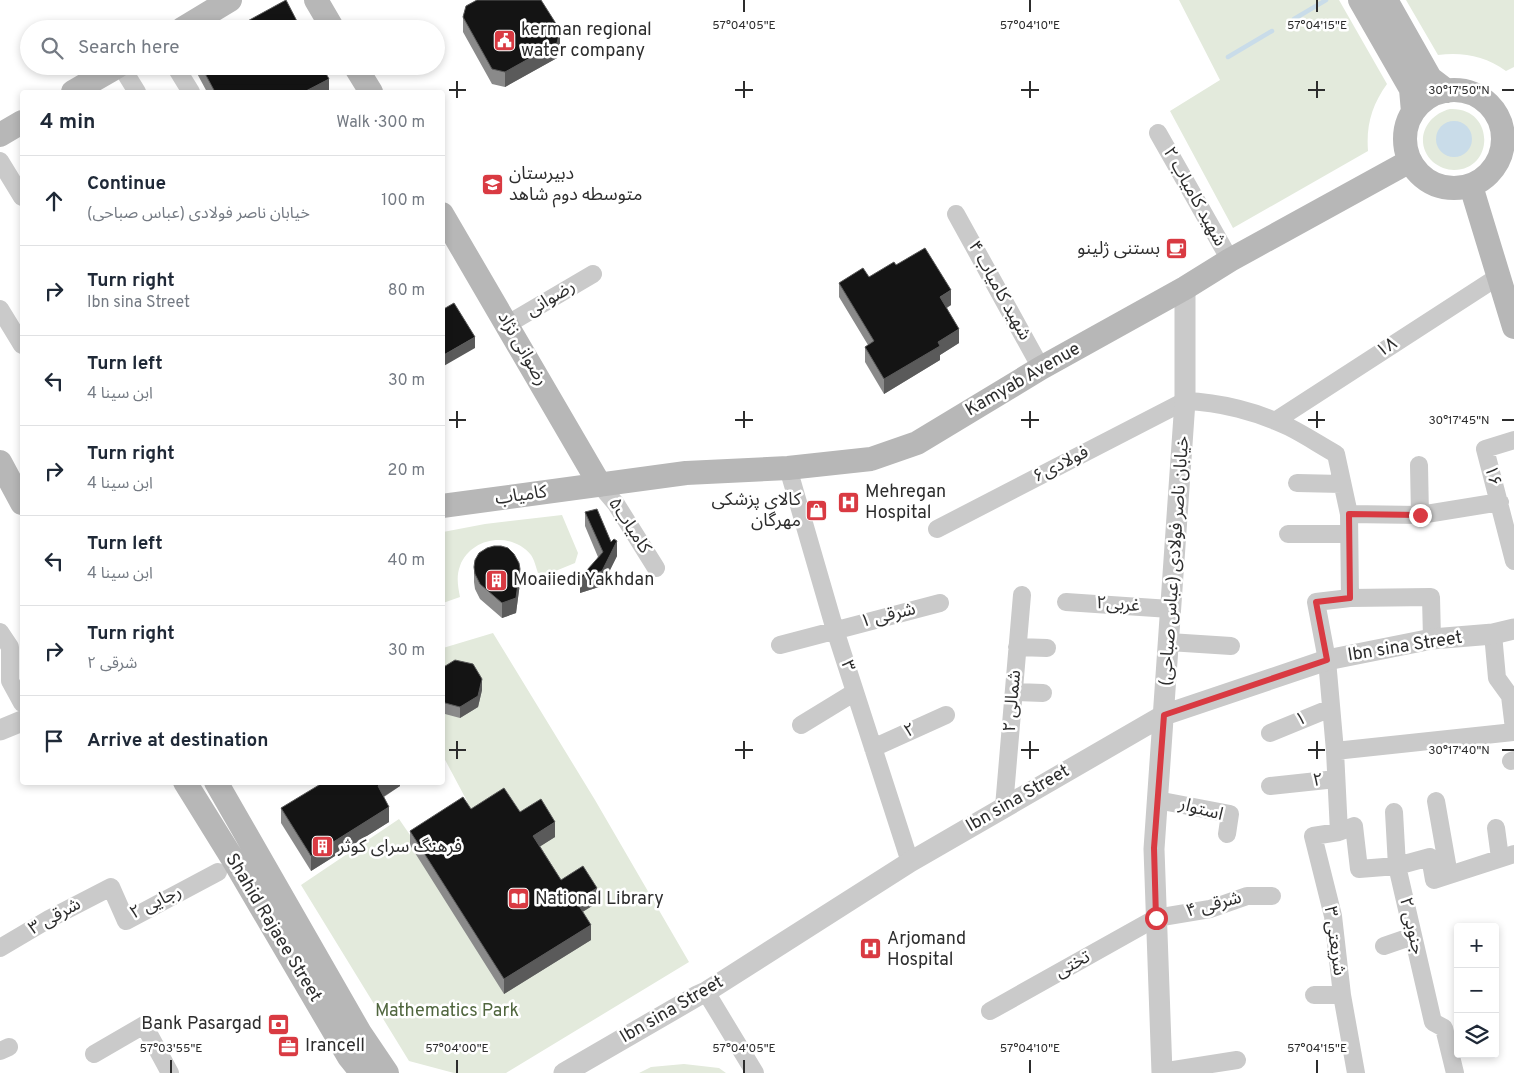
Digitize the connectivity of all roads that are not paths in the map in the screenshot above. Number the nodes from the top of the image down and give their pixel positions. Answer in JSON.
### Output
{"nodes":[{"id":1,"x":316,"y":0,"type":"edge"},
{"id":2,"x":1360,"y":0,"type":"edge"},
{"id":3,"x":1386,"y":0,"type":"edge"},
{"id":4,"x":226,"y":1,"type":"edge"},
{"id":5,"x":196,"y":20,"type":"edge"},
{"id":6,"x":328,"y":20,"type":"edge"},
{"id":7,"x":103,"y":75,"type":"edge"},
{"id":8,"x":126,"y":75,"type":"edge"},
{"id":9,"x":181,"y":75,"type":"edge"},
{"id":10,"x":361,"y":75,"type":"edge"},
{"id":11,"x":77,"y":90,"type":"edge"},
{"id":12,"x":137,"y":90,"type":"edge"},
{"id":13,"x":190,"y":90,"type":"edge"},
{"id":14,"x":370,"y":90,"type":"edge"},
{"id":15,"x":1447,"y":91,"type":"junction"},
{"id":16,"x":1505,"y":110,"type":"edge"},
{"id":17,"x":1413,"y":112,"type":"junction"},
{"id":18,"x":20,"y":123,"type":"edge"},
{"id":19,"x":1158,"y":133,"type":"dead end"},
{"id":20,"x":0,"y":135,"type":"edge"},
{"id":21,"x":0,"y":161,"type":"edge"},
{"id":22,"x":1410,"y":161,"type":"junction"},
{"id":23,"x":1471,"y":186,"type":"junction"},
{"id":24,"x":20,"y":194,"type":"edge"},
{"id":25,"x":956,"y":214,"type":"dead end"},
{"id":26,"x":445,"y":219,"type":"edge"},
{"id":27,"x":1230,"y":260,"type":"junction"},
{"id":28,"x":593,"y":274,"type":"dead end"},
{"id":29,"x":1498,"y":276,"type":"junction"},
{"id":30,"x":1185,"y":288,"type":"junction"},
{"id":31,"x":0,"y":309,"type":"edge"},
{"id":32,"x":508,"y":324,"type":"junction"},
{"id":33,"x":1514,"y":327,"type":"edge"},
{"id":34,"x":20,"y":342,"type":"edge"},
{"id":35,"x":1042,"y":368,"type":"junction"},
{"id":36,"x":1185,"y":401,"type":"junction"},
{"id":37,"x":1275,"y":421,"type":"junction"},
{"id":38,"x":1514,"y":440,"type":"edge"},
{"id":39,"x":0,"y":462,"type":"edge"},
{"id":40,"x":1419,"y":465,"type":"dead end"},
{"id":41,"x":788,"y":468,"type":"junction"},
{"id":42,"x":1297,"y":484,"type":"dead end"},
{"id":43,"x":1342,"y":484,"type":"junction"},
{"id":44,"x":600,"y":485,"type":"junction"},
{"id":45,"x":20,"y":499,"type":"edge"},
{"id":46,"x":1500,"y":502,"type":"junction"},
{"id":47,"x":445,"y":506,"type":"edge"},
{"id":48,"x":1349,"y":514,"type":"junction"},
{"id":49,"x":1420,"y":515,"type":"junction"},
{"id":50,"x":937,"y":529,"type":"dead end"},
{"id":51,"x":1288,"y":534,"type":"dead end"},
{"id":52,"x":1349,"y":534,"type":"junction"},
{"id":53,"x":1514,"y":561,"type":"edge"},
{"id":54,"x":656,"y":568,"type":"dead end"},
{"id":55,"x":1022,"y":595,"type":"dead end"},
{"id":56,"x":1350,"y":598,"type":"junction"},
{"id":57,"x":1066,"y":602,"type":"dead end"},
{"id":58,"x":940,"y":603,"type":"dead end"},
{"id":59,"x":1170,"y":609,"type":"junction"},
{"id":60,"x":1514,"y":629,"type":"edge"},
{"id":61,"x":835,"y":630,"type":"junction"},
{"id":62,"x":0,"y":632,"type":"edge"},
{"id":63,"x":1493,"y":634,"type":"junction"},
{"id":64,"x":1432,"y":639,"type":"junction"},
{"id":65,"x":1169,"y":642,"type":"junction"},
{"id":66,"x":780,"y":645,"type":"dead end"},
{"id":67,"x":1231,"y":646,"type":"dead end"},
{"id":68,"x":1017,"y":647,"type":"junction"},
{"id":69,"x":1047,"y":648,"type":"dead end"},
{"id":70,"x":1327,"y":660,"type":"junction"},
{"id":71,"x":855,"y":692,"type":"junction"},
{"id":72,"x":1014,"y":692,"type":"junction"},
{"id":73,"x":1043,"y":693,"type":"dead end"},
{"id":74,"x":20,"y":699,"type":"edge"},
{"id":75,"x":1331,"y":708,"type":"junction"},
{"id":76,"x":946,"y":715,"type":"dead end"},
{"id":77,"x":1164,"y":715,"type":"junction"},
{"id":78,"x":20,"y":722,"type":"edge"},
{"id":79,"x":801,"y":725,"type":"dead end"},
{"id":80,"x":0,"y":730,"type":"edge"},
{"id":81,"x":1514,"y":731,"type":"edge"},
{"id":82,"x":1270,"y":732,"type":"dead end"},
{"id":83,"x":873,"y":748,"type":"junction"},
{"id":84,"x":1335,"y":751,"type":"junction"},
{"id":85,"x":1336,"y":779,"type":"junction"},
{"id":86,"x":187,"y":785,"type":"edge"},
{"id":87,"x":218,"y":785,"type":"edge"},
{"id":88,"x":1270,"y":786,"type":"dead end"},
{"id":89,"x":1157,"y":800,"type":"junction"},
{"id":90,"x":1436,"y":801,"type":"dead end"},
{"id":91,"x":1004,"y":807,"type":"junction"},
{"id":92,"x":1394,"y":812,"type":"dead end"},
{"id":93,"x":1496,"y":828,"type":"dead end"},
{"id":94,"x":1339,"y":832,"type":"junction"},
{"id":95,"x":1227,"y":834,"type":"dead end"},
{"id":96,"x":1507,"y":856,"type":"edge"},
{"id":97,"x":910,"y":862,"type":"junction"},
{"id":98,"x":1397,"y":866,"type":"junction"},
{"id":99,"x":218,"y":872,"type":"dead end"},
{"id":100,"x":1449,"y":875,"type":"junction"},
{"id":101,"x":111,"y":887,"type":"joint"},
{"id":102,"x":1272,"y":896,"type":"dead end"},
{"id":103,"x":1156,"y":918,"type":"junction"},
{"id":104,"x":1413,"y":936,"type":"junction"},
{"id":105,"x":1384,"y":946,"type":"dead end"},
{"id":106,"x":0,"y":948,"type":"edge"},
{"id":107,"x":706,"y":992,"type":"junction"},
{"id":108,"x":1314,"y":995,"type":"dead end"},
{"id":109,"x":1342,"y":995,"type":"junction"},
{"id":110,"x":990,"y":1011,"type":"dead end"},
{"id":111,"x":360,"y":1033,"type":"junction"},
{"id":112,"x":94,"y":1054,"type":"dead end"},
{"id":113,"x":1237,"y":1060,"type":"dead end"},
{"id":114,"x":355,"y":1069,"type":"edge"},
{"id":115,"x":1161,"y":1072,"type":"edge"},
{"id":116,"x":170,"y":1073,"type":"edge"},
{"id":117,"x":387,"y":1073,"type":"edge"},
{"id":118,"x":398,"y":1073,"type":"edge"},
{"id":119,"x":564,"y":1073,"type":"edge"},
{"id":120,"x":756,"y":1073,"type":"edge"},
{"id":121,"x":1356,"y":1073,"type":"edge"},
{"id":122,"x":1455,"y":1073,"type":"edge"}],
"edges":[{"from":1,"to":6,"type":"main road"},
{"from":2,"to":17,"type":"main road"},
{"from":3,"to":15,"type":"main road"},
{"from":4,"to":5,"type":"main road"},
{"from":7,"to":11,"type":"main road"},
{"from":8,"to":12,"type":"street"},
{"from":9,"to":13,"type":"street"},
{"from":10,"to":14,"type":"main road"},
{"from":15,"to":16,"type":"main road"},
{"from":15,"to":17,"type":"main road"},
{"from":16,"to":23,"type":"main road"},
{"from":17,"to":22,"type":"main road"},
{"from":18,"to":20,"type":"main road"},
{"from":19,"to":27,"type":"street","name":"شهید کامیاب ۲"},
{"from":21,"to":24,"type":"street"},
{"from":22,"to":23,"type":"main road"},
{"from":22,"to":27,"type":"main road","name":"Kamyab Avenue"},
{"from":23,"to":29,"type":"main road"},
{"from":25,"to":35,"type":"street","name":"شهید کامیاب ۴"},
{"from":26,"to":32,"type":"main road","name":"رضوانی نژاد"},
{"from":27,"to":30,"type":"main road","name":"Kamyab Avenue"},
{"from":28,"to":32,"type":"street","name":"رضوانی"},
{"from":29,"to":33,"type":"main road"},
{"from":29,"to":37,"type":"street","name":"۱۸"},
{"from":30,"to":35,"type":"main road","name":"Kamyab Avenue"},
{"from":30,"to":36,"type":"street","name":"خیابان ناصر فولادی (عباس صباحی)"},
{"from":31,"to":34,"type":"street"},
{"from":32,"to":44,"type":"main road","name":"رضوانی نژاد"},
{"from":35,"to":41,"type":"main road","name":"Kamyab Avenue"},
{"from":36,"to":37,"type":"street"},
{"from":36,"to":50,"type":"street","name":"فولادی۶"},
{"from":36,"to":59,"type":"street","name":"خیابان ناصر فولادی (عباس صباحی)"},
{"from":37,"to":43,"type":"street"},
{"from":38,"to":46,"type":"street","name":"۱۶"},
{"from":39,"to":45,"type":"main road"},
{"from":40,"to":49,"type":"street"},
{"from":41,"to":44,"type":"main road","name":"Kamyab Avenue"},
{"from":41,"to":61,"type":"street","name":"۳"},
{"from":42,"to":43,"type":"street"},
{"from":43,"to":48,"type":"street"},
{"from":44,"to":47,"type":"main road","name":"کامیاب"},
{"from":44,"to":54,"type":"street","name":"کامیاب۵"},
{"from":46,"to":49,"type":"street"},
{"from":46,"to":53,"type":"street","name":"۱۶"},
{"from":48,"to":49,"type":"street"},
{"from":48,"to":52,"type":"street"},
{"from":51,"to":52,"type":"street"},
{"from":52,"to":56,"type":"street"},
{"from":55,"to":68,"type":"street","name":"۲ شمالی"},
{"from":56,"to":64,"type":"street"},
{"from":56,"to":70,"type":"street"},
{"from":57,"to":59,"type":"street","name":"غربی۲"},
{"from":58,"to":61,"type":"street","name":"۱ شرقی"},
{"from":59,"to":65,"type":"street","name":"خیابان ناصر فولادی (عباس صباحی)"},
{"from":60,"to":63,"type":"street","name":"Ibn sina Street"},
{"from":61,"to":66,"type":"street","name":"۱ شرقی"},
{"from":61,"to":71,"type":"street","name":"۳"},
{"from":62,"to":74,"type":"street"},
{"from":63,"to":64,"type":"street","name":"Ibn sina Street"},
{"from":63,"to":81,"type":"street"},
{"from":64,"to":70,"type":"street","name":"Ibn sina Street"},
{"from":65,"to":67,"type":"street"},
{"from":65,"to":77,"type":"street","name":"خیابان ناصر فولادی (عباس صباحی)"},
{"from":68,"to":69,"type":"street"},
{"from":68,"to":72,"type":"street","name":"۲ شمالی"},
{"from":70,"to":75,"type":"street"},
{"from":70,"to":77,"type":"street","name":"Ibn sina Street"},
{"from":71,"to":79,"type":"street"},
{"from":71,"to":83,"type":"street","name":"۳"},
{"from":72,"to":73,"type":"street"},
{"from":72,"to":91,"type":"street","name":"۲ شمالی"},
{"from":75,"to":82,"type":"street","name":"۱"},
{"from":75,"to":84,"type":"street"},
{"from":76,"to":83,"type":"street","name":"۲"},
{"from":77,"to":89,"type":"street","name":"خیابان ناصر فولادی (عباس صباحی)"},
{"from":77,"to":91,"type":"street","name":"Ibn sina Street"},
{"from":78,"to":80,"type":"street"},
{"from":81,"to":84,"type":"street"},
{"from":83,"to":97,"type":"street","name":"۳"},
{"from":84,"to":85,"type":"street"},
{"from":85,"to":88,"type":"street","name":"۲"},
{"from":85,"to":94,"type":"street"},
{"from":86,"to":114,"type":"main road","name":"Shahid Rajaee Street"},
{"from":87,"to":111,"type":"main road","name":"Shahid Rajaee Street"},
{"from":89,"to":95,"type":"street","name":"استوار"},
{"from":89,"to":103,"type":"street","name":"خیابان ناصر فولادی (عباس صباحی)"},
{"from":90,"to":100,"type":"street"},
{"from":91,"to":97,"type":"street","name":"Ibn sina Street"},
{"from":92,"to":98,"type":"street"},
{"from":93,"to":96,"type":"street"},
{"from":94,"to":98,"type":"street"},
{"from":94,"to":109,"type":"street","name":"شریعتی ۳"},
{"from":96,"to":100,"type":"street"},
{"from":97,"to":107,"type":"street","name":"Ibn sina Street"},
{"from":98,"to":100,"type":"street"},
{"from":98,"to":104,"type":"street","name":"۲ جنوبی"},
{"from":99,"to":101,"type":"street","name":"رجایی ۲"},
{"from":101,"to":106,"type":"street","name":"شرقی ۳"},
{"from":102,"to":103,"type":"street","name":"۴ شرقی"},
{"from":103,"to":110,"type":"street","name":"تختی"},
{"from":103,"to":115,"type":"street","name":"خیابان ناصر فولادی (عباس صباحی)"},
{"from":104,"to":105,"type":"street"},
{"from":104,"to":122,"type":"street","name":"۲ جنوبی"},
{"from":107,"to":119,"type":"street","name":"Ibn sina Street"},
{"from":107,"to":120,"type":"street"},
{"from":108,"to":109,"type":"street"},
{"from":109,"to":121,"type":"street","name":"شریعتی ۳"},
{"from":111,"to":117,"type":"main road","name":"Shahid Rajaee Street"},
{"from":111,"to":118,"type":"main road"},
{"from":112,"to":116,"type":"street"},
{"from":113,"to":115,"type":"street"}]}
